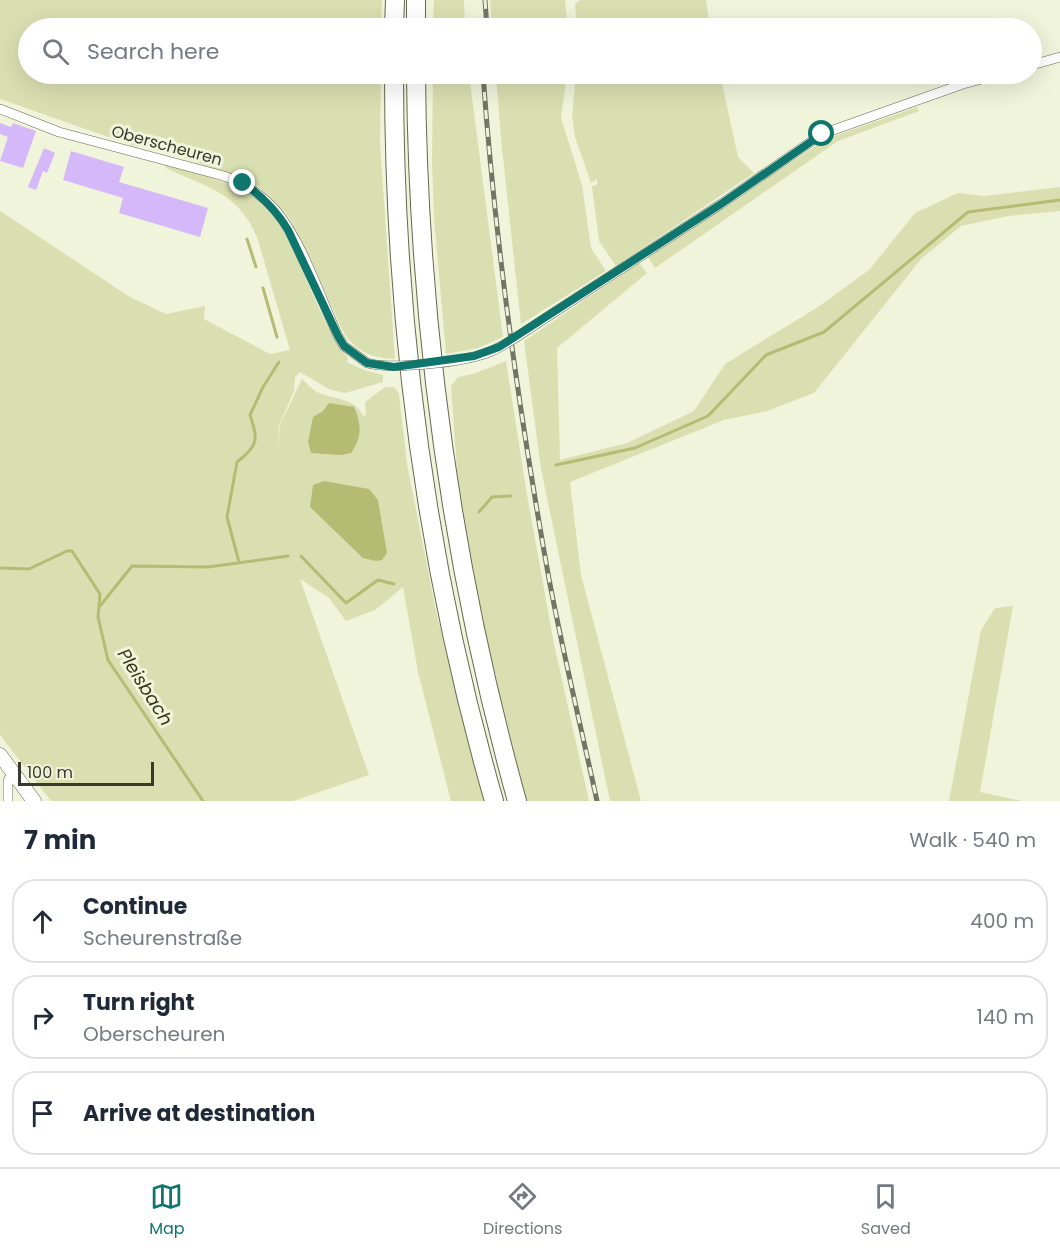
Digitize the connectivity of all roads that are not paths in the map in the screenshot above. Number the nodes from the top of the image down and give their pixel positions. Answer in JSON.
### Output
{"nodes":[{"id":1,"x":394,"y":0,"type":"edge"},
{"id":2,"x":416,"y":0,"type":"edge"},
{"id":3,"x":394,"y":18,"type":"edge"},
{"id":4,"x":416,"y":18,"type":"edge"},
{"id":5,"x":1060,"y":57,"type":"edge"},
{"id":6,"x":1042,"y":62,"type":"edge"},
{"id":7,"x":394,"y":84,"type":"edge"},
{"id":8,"x":416,"y":84,"type":"edge"},
{"id":9,"x":963,"y":84,"type":"edge"},
{"id":10,"x":0,"y":109,"type":"edge"},
{"id":11,"x":0,"y":755,"type":"edge"},
{"id":12,"x":12,"y":773,"type":"junction"},
{"id":13,"x":8,"y":801,"type":"edge"},
{"id":14,"x":34,"y":801,"type":"edge"},
{"id":15,"x":494,"y":801,"type":"edge"},
{"id":16,"x":517,"y":801,"type":"edge"}],
"edges":[{"from":1,"to":3,"type":"highway"},
{"from":2,"to":4,"type":"highway"},
{"from":5,"to":6,"type":"street"},
{"from":7,"to":15,"type":"highway"},
{"from":8,"to":16,"type":"highway"},
{"from":9,"to":10,"type":"street","name":"Oberscheuren","bridge":true},
{"from":11,"to":12,"type":"main road"},
{"from":12,"to":13,"type":"street"},
{"from":12,"to":14,"type":"main road"}]}
